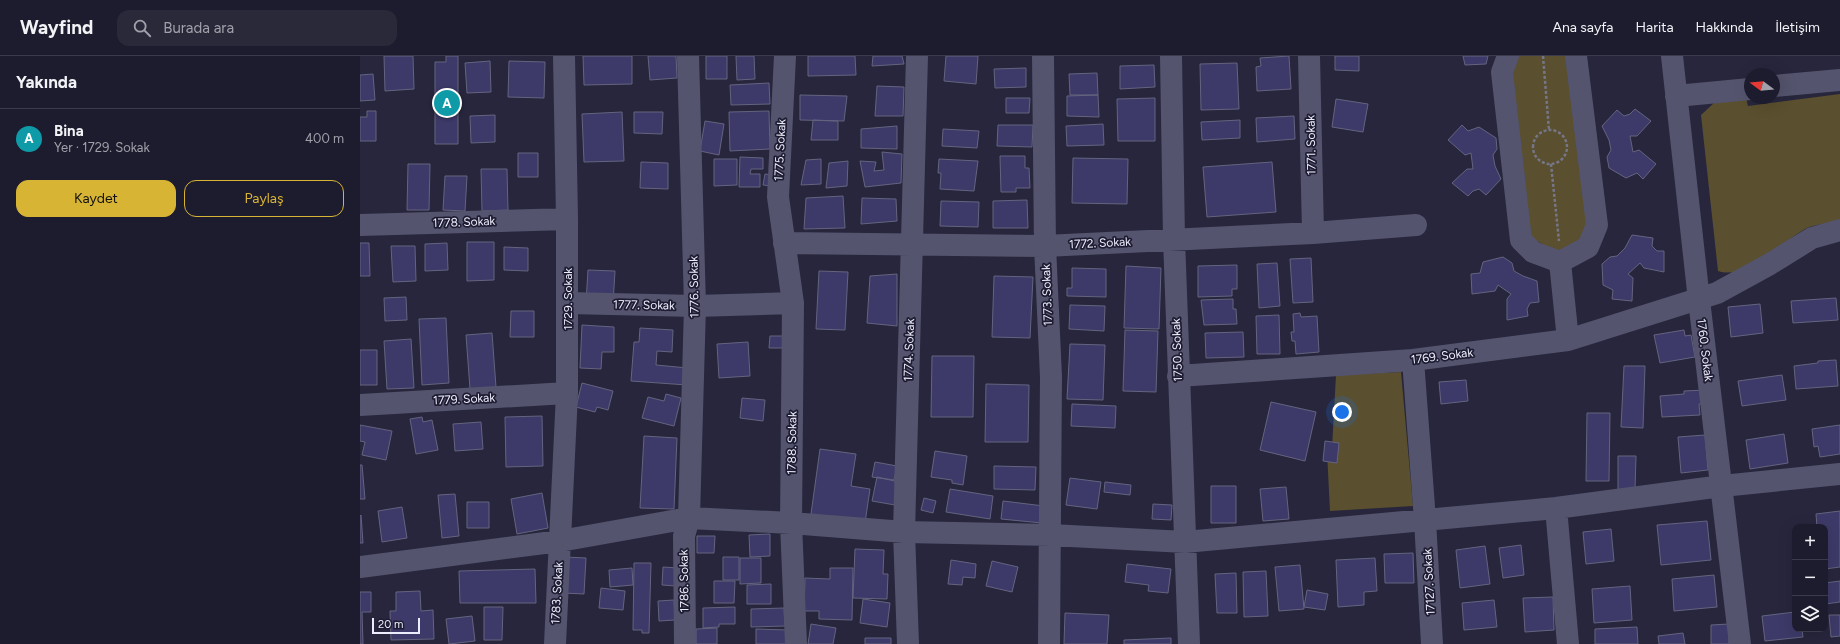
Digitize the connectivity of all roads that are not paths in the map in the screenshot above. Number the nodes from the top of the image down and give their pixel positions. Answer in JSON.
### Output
{"nodes":[{"id":1,"x":564,"y":56,"type":"edge"},
{"id":2,"x":688,"y":56,"type":"edge"},
{"id":3,"x":785,"y":56,"type":"edge"},
{"id":4,"x":917,"y":56,"type":"edge"},
{"id":5,"x":1043,"y":56,"type":"edge"},
{"id":6,"x":1171,"y":56,"type":"edge"},
{"id":7,"x":1309,"y":56,"type":"edge"},
{"id":8,"x":1508,"y":56,"type":"edge"},
{"id":9,"x":1576,"y":56,"type":"edge"},
{"id":10,"x":1672,"y":56,"type":"edge"},
{"id":11,"x":1840,"y":80,"type":"edge"},
{"id":12,"x":1780,"y":85,"type":"edge"},
{"id":13,"x":1744,"y":90,"type":"edge"},
{"id":14,"x":1676,"y":96,"type":"junction"},
{"id":15,"x":567,"y":219,"type":"junction"},
{"id":16,"x":360,"y":225,"type":"edge"},
{"id":17,"x":1416,"y":225,"type":"dead end"},
{"id":18,"x":1840,"y":230,"type":"edge"},
{"id":19,"x":1313,"y":234,"type":"junction"},
{"id":20,"x":1174,"y":239,"type":"junction"},
{"id":21,"x":784,"y":243,"type":"junction"},
{"id":22,"x":912,"y":246,"type":"junction"},
{"id":23,"x":1045,"y":246,"type":"junction"},
{"id":24,"x":1560,"y":262,"type":"junction"},
{"id":25,"x":1699,"y":300,"type":"junction"},
{"id":26,"x":568,"y":303,"type":"junction"},
{"id":27,"x":793,"y":303,"type":"junction"},
{"id":28,"x":695,"y":306,"type":"junction"},
{"id":29,"x":1568,"y":340,"type":"junction"},
{"id":30,"x":1413,"y":360,"type":"junction"},
{"id":31,"x":1178,"y":376,"type":"junction"},
{"id":32,"x":567,"y":393,"type":"junction"},
{"id":33,"x":360,"y":405,"type":"edge"},
{"id":34,"x":1840,"y":474,"type":"edge"},
{"id":35,"x":1722,"y":486,"type":"junction"},
{"id":36,"x":1556,"y":508,"type":"junction"},
{"id":37,"x":689,"y":518,"type":"junction"},
{"id":38,"x":1426,"y":520,"type":"junction"},
{"id":39,"x":791,"y":523,"type":"junction"},
{"id":40,"x":904,"y":532,"type":"junction"},
{"id":41,"x":1051,"y":535,"type":"junction"},
{"id":42,"x":560,"y":541,"type":"junction"},
{"id":43,"x":1185,"y":542,"type":"junction"},
{"id":44,"x":360,"y":568,"type":"edge"},
{"id":45,"x":551,"y":644,"type":"edge"},
{"id":46,"x":685,"y":644,"type":"edge"},
{"id":47,"x":796,"y":644,"type":"edge"},
{"id":48,"x":908,"y":644,"type":"edge"},
{"id":49,"x":1049,"y":644,"type":"edge"},
{"id":50,"x":1189,"y":644,"type":"edge"},
{"id":51,"x":1432,"y":644,"type":"edge"},
{"id":52,"x":1568,"y":644,"type":"edge"},
{"id":53,"x":1740,"y":644,"type":"edge"}],
"edges":[{"from":1,"to":15,"type":"street","name":"1729. Sokak"},
{"from":2,"to":28,"type":"street","name":"1776. Sokak"},
{"from":3,"to":21,"type":"street","name":"1775. Sokak"},
{"from":4,"to":22,"type":"street","name":"1774. Sokak"},
{"from":5,"to":23,"type":"street","name":"1773. Sokak"},
{"from":6,"to":20,"type":"street","name":"1750. Sokak"},
{"from":7,"to":19,"type":"street","name":"1771. Sokak"},
{"from":8,"to":24,"type":"street"},
{"from":9,"to":24,"type":"street"},
{"from":10,"to":14,"type":"street","name":"1760. Sokak"},
{"from":11,"to":12,"type":"street"},
{"from":13,"to":14,"type":"street"},
{"from":14,"to":25,"type":"street","name":"1760. Sokak"},
{"from":15,"to":16,"type":"street","name":"1778. Sokak"},
{"from":15,"to":26,"type":"street","name":"1729. Sokak"},
{"from":17,"to":19,"type":"street","name":"1772. Sokak"},
{"from":18,"to":25,"type":"street","name":"1769. Sokak"},
{"from":19,"to":20,"type":"street","name":"1772. Sokak"},
{"from":20,"to":23,"type":"street","name":"1772. Sokak"},
{"from":20,"to":31,"type":"street","name":"1750. Sokak"},
{"from":21,"to":22,"type":"street","name":"1772. Sokak"},
{"from":21,"to":27,"type":"street","name":"1788. Sokak"},
{"from":22,"to":23,"type":"street","name":"1772. Sokak"},
{"from":22,"to":40,"type":"street","name":"1774. Sokak"},
{"from":23,"to":41,"type":"street","name":"1773. Sokak"},
{"from":24,"to":29,"type":"street"},
{"from":25,"to":29,"type":"street","name":"1769. Sokak"},
{"from":25,"to":35,"type":"street","name":"1760. Sokak"},
{"from":26,"to":28,"type":"street","name":"1777. Sokak"},
{"from":26,"to":32,"type":"street","name":"1729. Sokak"},
{"from":27,"to":28,"type":"street","name":"1777. Sokak"},
{"from":27,"to":39,"type":"street","name":"1788. Sokak"},
{"from":28,"to":37,"type":"street","name":"1776. Sokak"},
{"from":29,"to":30,"type":"street","name":"1769. Sokak"},
{"from":30,"to":31,"type":"street","name":"1769. Sokak"},
{"from":30,"to":38,"type":"street","name":"17127. Sokak"},
{"from":31,"to":43,"type":"street","name":"1750. Sokak"},
{"from":32,"to":33,"type":"street","name":"1779. Sokak"},
{"from":32,"to":42,"type":"street","name":"1729. Sokak"},
{"from":34,"to":35,"type":"street"},
{"from":35,"to":36,"type":"street"},
{"from":35,"to":53,"type":"street","name":"1760. Sokak"},
{"from":36,"to":38,"type":"street"},
{"from":36,"to":52,"type":"street"},
{"from":37,"to":39,"type":"street"},
{"from":37,"to":42,"type":"street"},
{"from":37,"to":46,"type":"street","name":"1786. Sokak"},
{"from":38,"to":43,"type":"street"},
{"from":38,"to":51,"type":"street","name":"17127. Sokak"},
{"from":39,"to":40,"type":"street"},
{"from":39,"to":47,"type":"street","name":"1788. Sokak"},
{"from":40,"to":41,"type":"street"},
{"from":40,"to":48,"type":"street","name":"1774. Sokak"},
{"from":41,"to":43,"type":"street"},
{"from":41,"to":49,"type":"street","name":"1773. Sokak"},
{"from":42,"to":44,"type":"street"},
{"from":42,"to":45,"type":"street","name":"1783. Sokak"},
{"from":43,"to":50,"type":"street","name":"1750. Sokak"}]}
